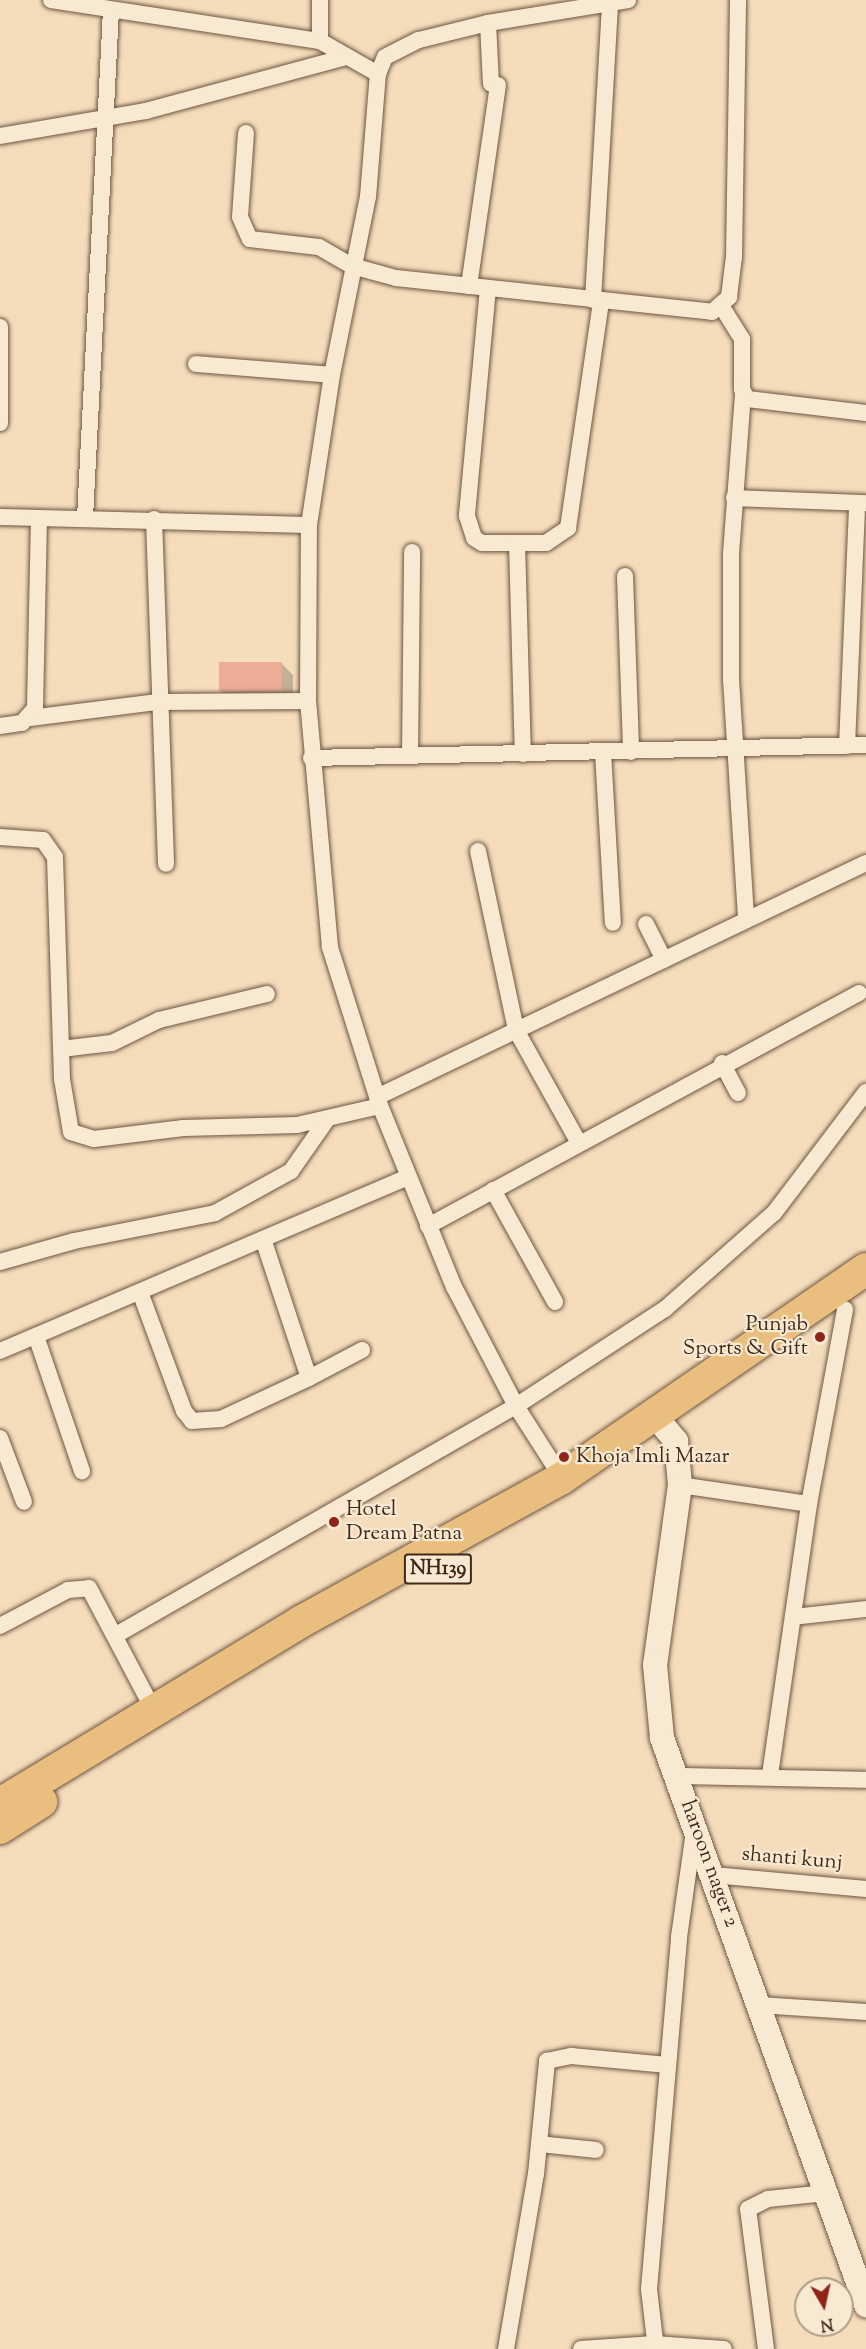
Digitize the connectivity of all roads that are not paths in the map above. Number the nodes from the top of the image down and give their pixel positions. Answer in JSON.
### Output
{"nodes":[{"id":1,"x":51,"y":0,"type":"edge"},
{"id":2,"x":320,"y":0,"type":"edge"},
{"id":3,"x":531,"y":0,"type":"edge"},
{"id":4,"x":628,"y":0,"type":"edge"},
{"id":5,"x":738,"y":0,"type":"edge"},
{"id":6,"x":610,"y":4,"type":"junction"},
{"id":7,"x":111,"y":10,"type":"junction"},
{"id":8,"x":528,"y":17,"type":"junction"},
{"id":9,"x":488,"y":23,"type":"junction"},
{"id":10,"x":320,"y":41,"type":"junction"},
{"id":11,"x":343,"y":58,"type":"junction"},
{"id":12,"x":378,"y":74,"type":"junction"},
{"id":13,"x":103,"y":120,"type":"junction"},
{"id":14,"x":246,"y":133,"type":"dead end"},
{"id":15,"x":0,"y":136,"type":"edge"},
{"id":16,"x":352,"y":266,"type":"junction"},
{"id":17,"x":469,"y":286,"type":"junction"},
{"id":18,"x":488,"y":288,"type":"junction"},
{"id":19,"x":597,"y":300,"type":"junction"},
{"id":20,"x":722,"y":307,"type":"junction"},
{"id":21,"x":0,"y":327,"type":"edge"},
{"id":22,"x":196,"y":364,"type":"dead end"},
{"id":23,"x":332,"y":375,"type":"junction"},
{"id":24,"x":743,"y":394,"type":"junction"},
{"id":25,"x":866,"y":413,"type":"edge"},
{"id":26,"x":0,"y":423,"type":"edge"},
{"id":27,"x":734,"y":498,"type":"junction"},
{"id":28,"x":861,"y":503,"type":"edge"},
{"id":29,"x":0,"y":517,"type":"edge"},
{"id":30,"x":39,"y":518,"type":"junction"},
{"id":31,"x":85,"y":518,"type":"junction"},
{"id":32,"x":154,"y":519,"type":"junction"},
{"id":33,"x":309,"y":525,"type":"junction"},
{"id":34,"x":517,"y":543,"type":"junction"},
{"id":35,"x":412,"y":552,"type":"dead end"},
{"id":36,"x":625,"y":576,"type":"dead end"},
{"id":37,"x":308,"y":701,"type":"junction"},
{"id":38,"x":156,"y":702,"type":"junction"},
{"id":39,"x":30,"y":718,"type":"junction"},
{"id":40,"x":0,"y":726,"type":"edge"},
{"id":41,"x":866,"y":745,"type":"edge"},
{"id":42,"x":847,"y":746,"type":"junction"},
{"id":43,"x":734,"y":751,"type":"junction"},
{"id":44,"x":603,"y":752,"type":"junction"},
{"id":45,"x":631,"y":752,"type":"junction"},
{"id":46,"x":523,"y":754,"type":"junction"},
{"id":47,"x":410,"y":756,"type":"junction"},
{"id":48,"x":311,"y":758,"type":"junction"},
{"id":49,"x":0,"y":837,"type":"edge"},
{"id":50,"x":478,"y":851,"type":"dead end"},
{"id":51,"x":866,"y":863,"type":"edge"},
{"id":52,"x":166,"y":864,"type":"dead end"},
{"id":53,"x":746,"y":920,"type":"junction"},
{"id":54,"x":613,"y":923,"type":"dead end"},
{"id":55,"x":646,"y":924,"type":"dead end"},
{"id":56,"x":664,"y":960,"type":"junction"},
{"id":57,"x":859,"y":993,"type":"dead end"},
{"id":58,"x":267,"y":994,"type":"dead end"},
{"id":59,"x":516,"y":1030,"type":"junction"},
{"id":60,"x":61,"y":1049,"type":"junction"},
{"id":61,"x":722,"y":1063,"type":"junction"},
{"id":62,"x":866,"y":1092,"type":"edge"},
{"id":63,"x":738,"y":1093,"type":"dead end"},
{"id":64,"x":379,"y":1102,"type":"junction"},
{"id":65,"x":326,"y":1121,"type":"junction"},
{"id":66,"x":579,"y":1143,"type":"junction"},
{"id":67,"x":408,"y":1177,"type":"junction"},
{"id":68,"x":493,"y":1190,"type":"junction"},
{"id":69,"x":428,"y":1226,"type":"junction"},
{"id":70,"x":263,"y":1239,"type":"junction"},
{"id":71,"x":0,"y":1262,"type":"edge"},
{"id":72,"x":866,"y":1269,"type":"edge"},
{"id":73,"x":140,"y":1292,"type":"junction"},
{"id":74,"x":855,"y":1301,"type":"edge"},
{"id":75,"x":555,"y":1302,"type":"dead end"},
{"id":76,"x":36,"y":1336,"type":"junction"},
{"id":77,"x":362,"y":1350,"type":"dead end"},
{"id":78,"x":0,"y":1351,"type":"edge"},
{"id":79,"x":309,"y":1378,"type":"junction"},
{"id":80,"x":516,"y":1406,"type":"junction"},
{"id":81,"x":663,"y":1423,"type":"junction"},
{"id":82,"x":0,"y":1438,"type":"edge"},
{"id":83,"x":82,"y":1471,"type":"dead end"},
{"id":84,"x":562,"y":1478,"type":"junction"},
{"id":85,"x":680,"y":1485,"type":"junction"},
{"id":86,"x":24,"y":1502,"type":"dead end"},
{"id":87,"x":809,"y":1504,"type":"junction"},
{"id":88,"x":866,"y":1609,"type":"edge"},
{"id":89,"x":793,"y":1617,"type":"junction"},
{"id":90,"x":0,"y":1626,"type":"edge"},
{"id":91,"x":116,"y":1635,"type":"junction"},
{"id":92,"x":153,"y":1709,"type":"junction"},
{"id":93,"x":678,"y":1776,"type":"junction"},
{"id":94,"x":770,"y":1776,"type":"junction"},
{"id":95,"x":866,"y":1780,"type":"edge"},
{"id":96,"x":0,"y":1804,"type":"edge"},
{"id":97,"x":695,"y":1823,"type":"junction"},
{"id":98,"x":0,"y":1828,"type":"edge"},
{"id":99,"x":713,"y":1875,"type":"junction"},
{"id":100,"x":866,"y":1889,"type":"edge"},
{"id":101,"x":759,"y":2005,"type":"junction"},
{"id":102,"x":866,"y":2012,"type":"edge"},
{"id":103,"x":668,"y":2065,"type":"junction"},
{"id":104,"x":539,"y":2144,"type":"junction"},
{"id":105,"x":596,"y":2150,"type":"dead end"},
{"id":106,"x":826,"y":2193,"type":"junction"},
{"id":107,"x":866,"y":2305,"type":"edge"},
{"id":108,"x":655,"y":2347,"type":"edge"},
{"id":109,"x":506,"y":2349,"type":"edge"},
{"id":110,"x":580,"y":2349,"type":"edge"},
{"id":111,"x":724,"y":2349,"type":"edge"},
{"id":112,"x":766,"y":2349,"type":"edge"}],
"edges":[{"from":1,"to":7,"type":"street"},
{"from":2,"to":10,"type":"street"},
{"from":3,"to":8,"type":"street"},
{"from":4,"to":6,"type":"street"},
{"from":5,"to":20,"type":"street"},
{"from":6,"to":8,"type":"street"},
{"from":6,"to":19,"type":"street"},
{"from":7,"to":10,"type":"street"},
{"from":7,"to":13,"type":"street"},
{"from":8,"to":9,"type":"street"},
{"from":9,"to":12,"type":"street"},
{"from":9,"to":17,"type":"street"},
{"from":10,"to":11,"type":"street"},
{"from":11,"to":12,"type":"street"},
{"from":11,"to":13,"type":"street"},
{"from":12,"to":16,"type":"street"},
{"from":13,"to":15,"type":"street"},
{"from":13,"to":31,"type":"street"},
{"from":14,"to":16,"type":"street"},
{"from":16,"to":17,"type":"street"},
{"from":16,"to":23,"type":"street"},
{"from":17,"to":18,"type":"street"},
{"from":18,"to":19,"type":"street"},
{"from":18,"to":34,"type":"street"},
{"from":19,"to":20,"type":"street"},
{"from":19,"to":34,"type":"street"},
{"from":20,"to":24,"type":"street"},
{"from":21,"to":26,"type":"street"},
{"from":22,"to":23,"type":"street"},
{"from":23,"to":33,"type":"street"},
{"from":24,"to":25,"type":"street"},
{"from":24,"to":27,"type":"street"},
{"from":27,"to":28,"type":"street"},
{"from":27,"to":43,"type":"street"},
{"from":28,"to":42,"type":"street"},
{"from":29,"to":30,"type":"street"},
{"from":30,"to":31,"type":"street"},
{"from":30,"to":39,"type":"street"},
{"from":31,"to":32,"type":"street"},
{"from":32,"to":33,"type":"street"},
{"from":32,"to":38,"type":"street"},
{"from":33,"to":37,"type":"street"},
{"from":34,"to":46,"type":"street"},
{"from":35,"to":47,"type":"street"},
{"from":36,"to":45,"type":"street"},
{"from":37,"to":38,"type":"street"},
{"from":37,"to":48,"type":"street"},
{"from":38,"to":39,"type":"street"},
{"from":38,"to":52,"type":"street"},
{"from":39,"to":40,"type":"street"},
{"from":41,"to":42,"type":"street"},
{"from":42,"to":43,"type":"street"},
{"from":43,"to":45,"type":"street"},
{"from":43,"to":53,"type":"street"},
{"from":44,"to":45,"type":"street"},
{"from":44,"to":46,"type":"street"},
{"from":44,"to":54,"type":"street"},
{"from":46,"to":47,"type":"street"},
{"from":47,"to":48,"type":"street"},
{"from":48,"to":64,"type":"street"},
{"from":49,"to":60,"type":"street"},
{"from":50,"to":59,"type":"street"},
{"from":51,"to":53,"type":"street"},
{"from":53,"to":56,"type":"street"},
{"from":55,"to":56,"type":"street"},
{"from":56,"to":59,"type":"street"},
{"from":57,"to":61,"type":"street"},
{"from":58,"to":60,"type":"street"},
{"from":59,"to":64,"type":"street"},
{"from":59,"to":66,"type":"street"},
{"from":60,"to":65,"type":"street"},
{"from":61,"to":63,"type":"street"},
{"from":61,"to":66,"type":"street"},
{"from":62,"to":80,"type":"street"},
{"from":64,"to":65,"type":"street"},
{"from":64,"to":67,"type":"street"},
{"from":65,"to":71,"type":"street"},
{"from":66,"to":68,"type":"street"},
{"from":67,"to":69,"type":"street"},
{"from":67,"to":70,"type":"street"},
{"from":68,"to":69,"type":"street"},
{"from":68,"to":75,"type":"street"},
{"from":69,"to":80,"type":"street"},
{"from":70,"to":73,"type":"street"},
{"from":70,"to":79,"type":"street"},
{"from":72,"to":81,"type":"highway","number":"NH139"},
{"from":73,"to":76,"type":"street"},
{"from":73,"to":79,"type":"street"},
{"from":74,"to":81,"type":"highway","number":"NH139"},
{"from":74,"to":87,"type":"street"},
{"from":76,"to":78,"type":"street"},
{"from":76,"to":83,"type":"street"},
{"from":77,"to":79,"type":"street"},
{"from":80,"to":84,"type":"street"},
{"from":80,"to":91,"type":"street"},
{"from":81,"to":84,"type":"highway","number":"NH139"},
{"from":81,"to":85,"type":"street","name":"haroon nager 2"},
{"from":81,"to":98,"type":"highway","number":"NH139"},
{"from":82,"to":86,"type":"street"},
{"from":84,"to":92,"type":"highway","number":"NH139"},
{"from":85,"to":87,"type":"street"},
{"from":85,"to":93,"type":"street","name":"haroon nager 2"},
{"from":87,"to":89,"type":"street"},
{"from":88,"to":89,"type":"street"},
{"from":89,"to":94,"type":"street"},
{"from":90,"to":91,"type":"street"},
{"from":91,"to":92,"type":"street"},
{"from":92,"to":96,"type":"highway","number":"NH139"},
{"from":93,"to":94,"type":"street"},
{"from":93,"to":97,"type":"street","name":"haroon nager 2"},
{"from":94,"to":95,"type":"street"},
{"from":97,"to":99,"type":"street","name":"haroon nager 2"},
{"from":97,"to":103,"type":"street"},
{"from":99,"to":100,"type":"street","name":"shanti kunj"},
{"from":99,"to":101,"type":"street","name":"haroon nager 2"},
{"from":101,"to":102,"type":"street"},
{"from":101,"to":106,"type":"street","name":"haroon nager 2"},
{"from":103,"to":104,"type":"street"},
{"from":103,"to":108,"type":"street"},
{"from":104,"to":105,"type":"street"},
{"from":104,"to":109,"type":"street"},
{"from":106,"to":107,"type":"street","name":"haroon nager 2"},
{"from":106,"to":112,"type":"street"},
{"from":108,"to":110,"type":"street"},
{"from":108,"to":111,"type":"street"}]}
